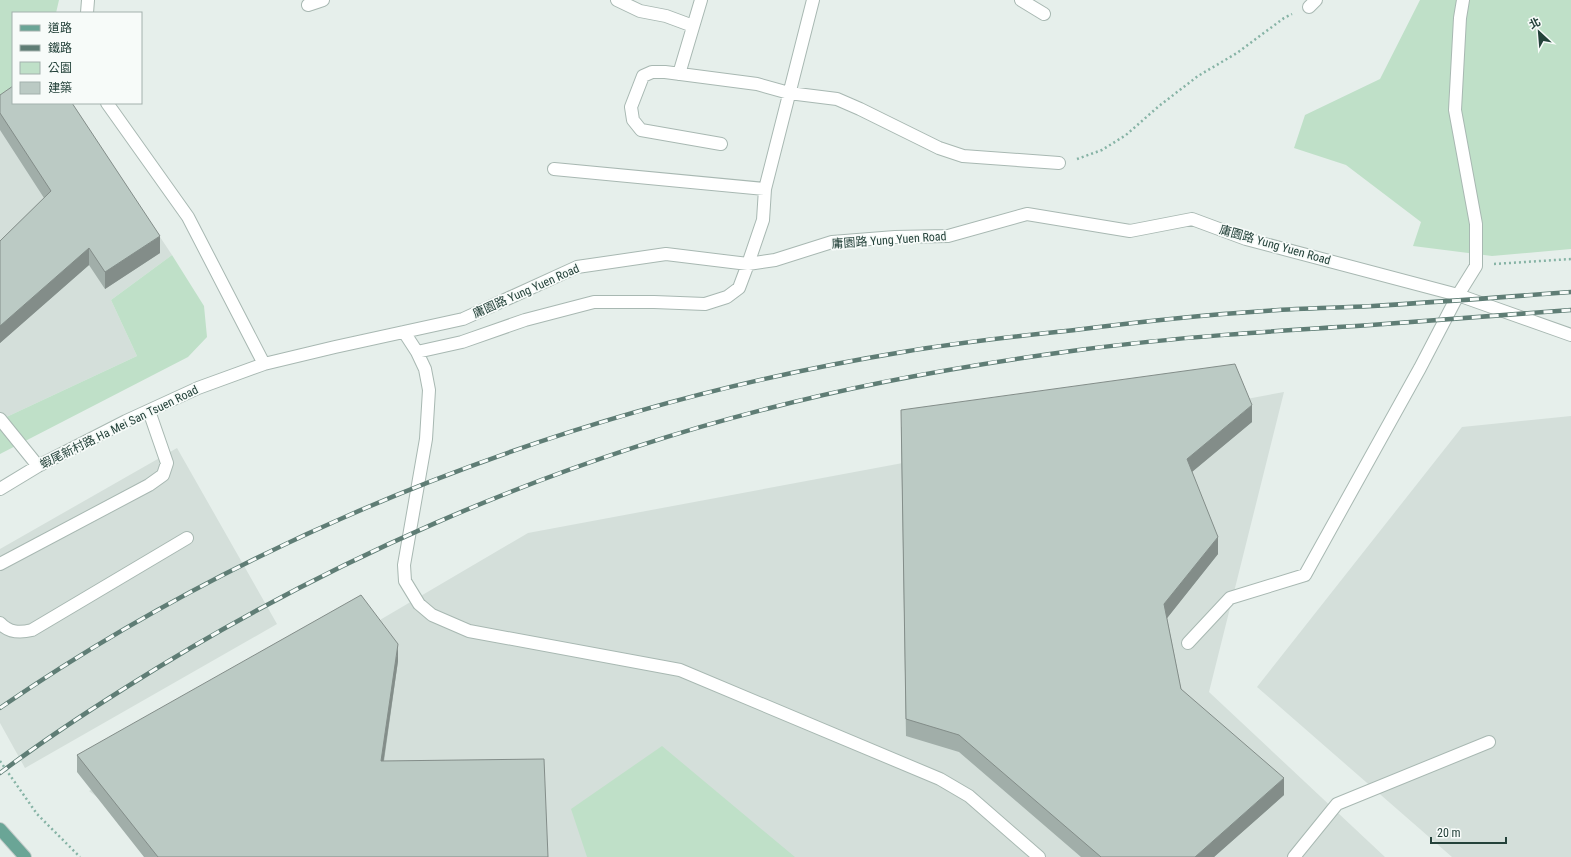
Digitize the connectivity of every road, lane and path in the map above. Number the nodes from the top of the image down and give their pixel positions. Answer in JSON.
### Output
{"nodes":[{"id":1,"x":88,"y":0,"type":"edge"},
{"id":2,"x":323,"y":0,"type":"edge"},
{"id":3,"x":617,"y":0,"type":"edge"},
{"id":4,"x":701,"y":0,"type":"edge"},
{"id":5,"x":813,"y":0,"type":"edge"},
{"id":6,"x":1021,"y":0,"type":"edge"},
{"id":7,"x":1463,"y":0,"type":"edge"},
{"id":8,"x":1313,"y":4,"type":"edge"},
{"id":9,"x":308,"y":5,"type":"dead end"},
{"id":10,"x":87,"y":12,"type":"edge"},
{"id":11,"x":1044,"y":14,"type":"dead end"},
{"id":12,"x":693,"y":26,"type":"junction"},
{"id":13,"x":679,"y":74,"type":"junction"},
{"id":14,"x":789,"y":94,"type":"junction"},
{"id":15,"x":108,"y":104,"type":"edge"},
{"id":16,"x":721,"y":144,"type":"dead end"},
{"id":17,"x":1059,"y":163,"type":"joint"},
{"id":18,"x":554,"y":169,"type":"dead end"},
{"id":19,"x":766,"y":188,"type":"junction"},
{"id":20,"x":1571,"y":259,"type":"edge"},
{"id":21,"x":748,"y":264,"type":"junction"},
{"id":22,"x":1476,"y":266,"type":"junction"},
{"id":23,"x":1458,"y":295,"type":"junction"},
{"id":24,"x":462,"y":319,"type":"joint"},
{"id":25,"x":404,"y":332,"type":"junction"},
{"id":26,"x":1571,"y":335,"type":"edge"},
{"id":27,"x":417,"y":352,"type":"junction"},
{"id":28,"x":264,"y":364,"type":"junction"},
{"id":29,"x":149,"y":411,"type":"junction"},
{"id":30,"x":0,"y":419,"type":"edge"},
{"id":31,"x":38,"y":466,"type":"junction"},
{"id":32,"x":0,"y":489,"type":"edge"},
{"id":33,"x":187,"y":538,"type":"dead end"},
{"id":34,"x":0,"y":564,"type":"edge"},
{"id":35,"x":0,"y":622,"type":"edge"},
{"id":36,"x":1188,"y":643,"type":"dead end"},
{"id":37,"x":1489,"y":742,"type":"dead end"},
{"id":38,"x":0,"y":761,"type":"edge"},
{"id":39,"x":0,"y":830,"type":"edge"},
{"id":40,"x":25,"y":857,"type":"edge"},
{"id":41,"x":80,"y":857,"type":"edge"},
{"id":42,"x":1039,"y":857,"type":"edge"},
{"id":43,"x":1294,"y":857,"type":"edge"}],
"edges":[{"from":1,"to":10,"type":"street"},
{"from":2,"to":9,"type":"street"},
{"from":3,"to":12,"type":"street"},
{"from":4,"to":12,"type":"street"},
{"from":5,"to":14,"type":"street"},
{"from":6,"to":11,"type":"street"},
{"from":7,"to":22,"type":"street"},
{"from":8,"to":17,"type":"path"},
{"from":12,"to":13,"type":"street"},
{"from":13,"to":14,"type":"street"},
{"from":13,"to":16,"type":"street"},
{"from":14,"to":17,"type":"street"},
{"from":14,"to":19,"type":"street"},
{"from":15,"to":28,"type":"street"},
{"from":18,"to":19,"type":"street"},
{"from":19,"to":21,"type":"street"},
{"from":20,"to":22,"type":"path"},
{"from":21,"to":23,"type":"street","name":"庸園路 Yung Yuen Road"},
{"from":21,"to":24,"type":"street","name":"庸園路 Yung Yuen Road"},
{"from":21,"to":27,"type":"street"},
{"from":22,"to":23,"type":"street"},
{"from":23,"to":26,"type":"street","name":"庸園路 Yung Yuen Road"},
{"from":23,"to":36,"type":"street"},
{"from":24,"to":25,"type":"street","name":"蝦尾新村路 Ha Mei San Tsuen Road"},
{"from":25,"to":27,"type":"street"},
{"from":25,"to":28,"type":"street","name":"蝦尾新村路 Ha Mei San Tsuen Road"},
{"from":27,"to":42,"type":"street"},
{"from":28,"to":29,"type":"street","name":"蝦尾新村路 Ha Mei San Tsuen Road"},
{"from":29,"to":31,"type":"street","name":"蝦尾新村路 Ha Mei San Tsuen Road"},
{"from":29,"to":34,"type":"street"},
{"from":30,"to":31,"type":"street"},
{"from":31,"to":32,"type":"street","name":"蝦尾新村路 Ha Mei San Tsuen Road"},
{"from":33,"to":35,"type":"street"},
{"from":37,"to":43,"type":"street"},
{"from":38,"to":41,"type":"path"},
{"from":39,"to":40,"type":"main road"}]}
